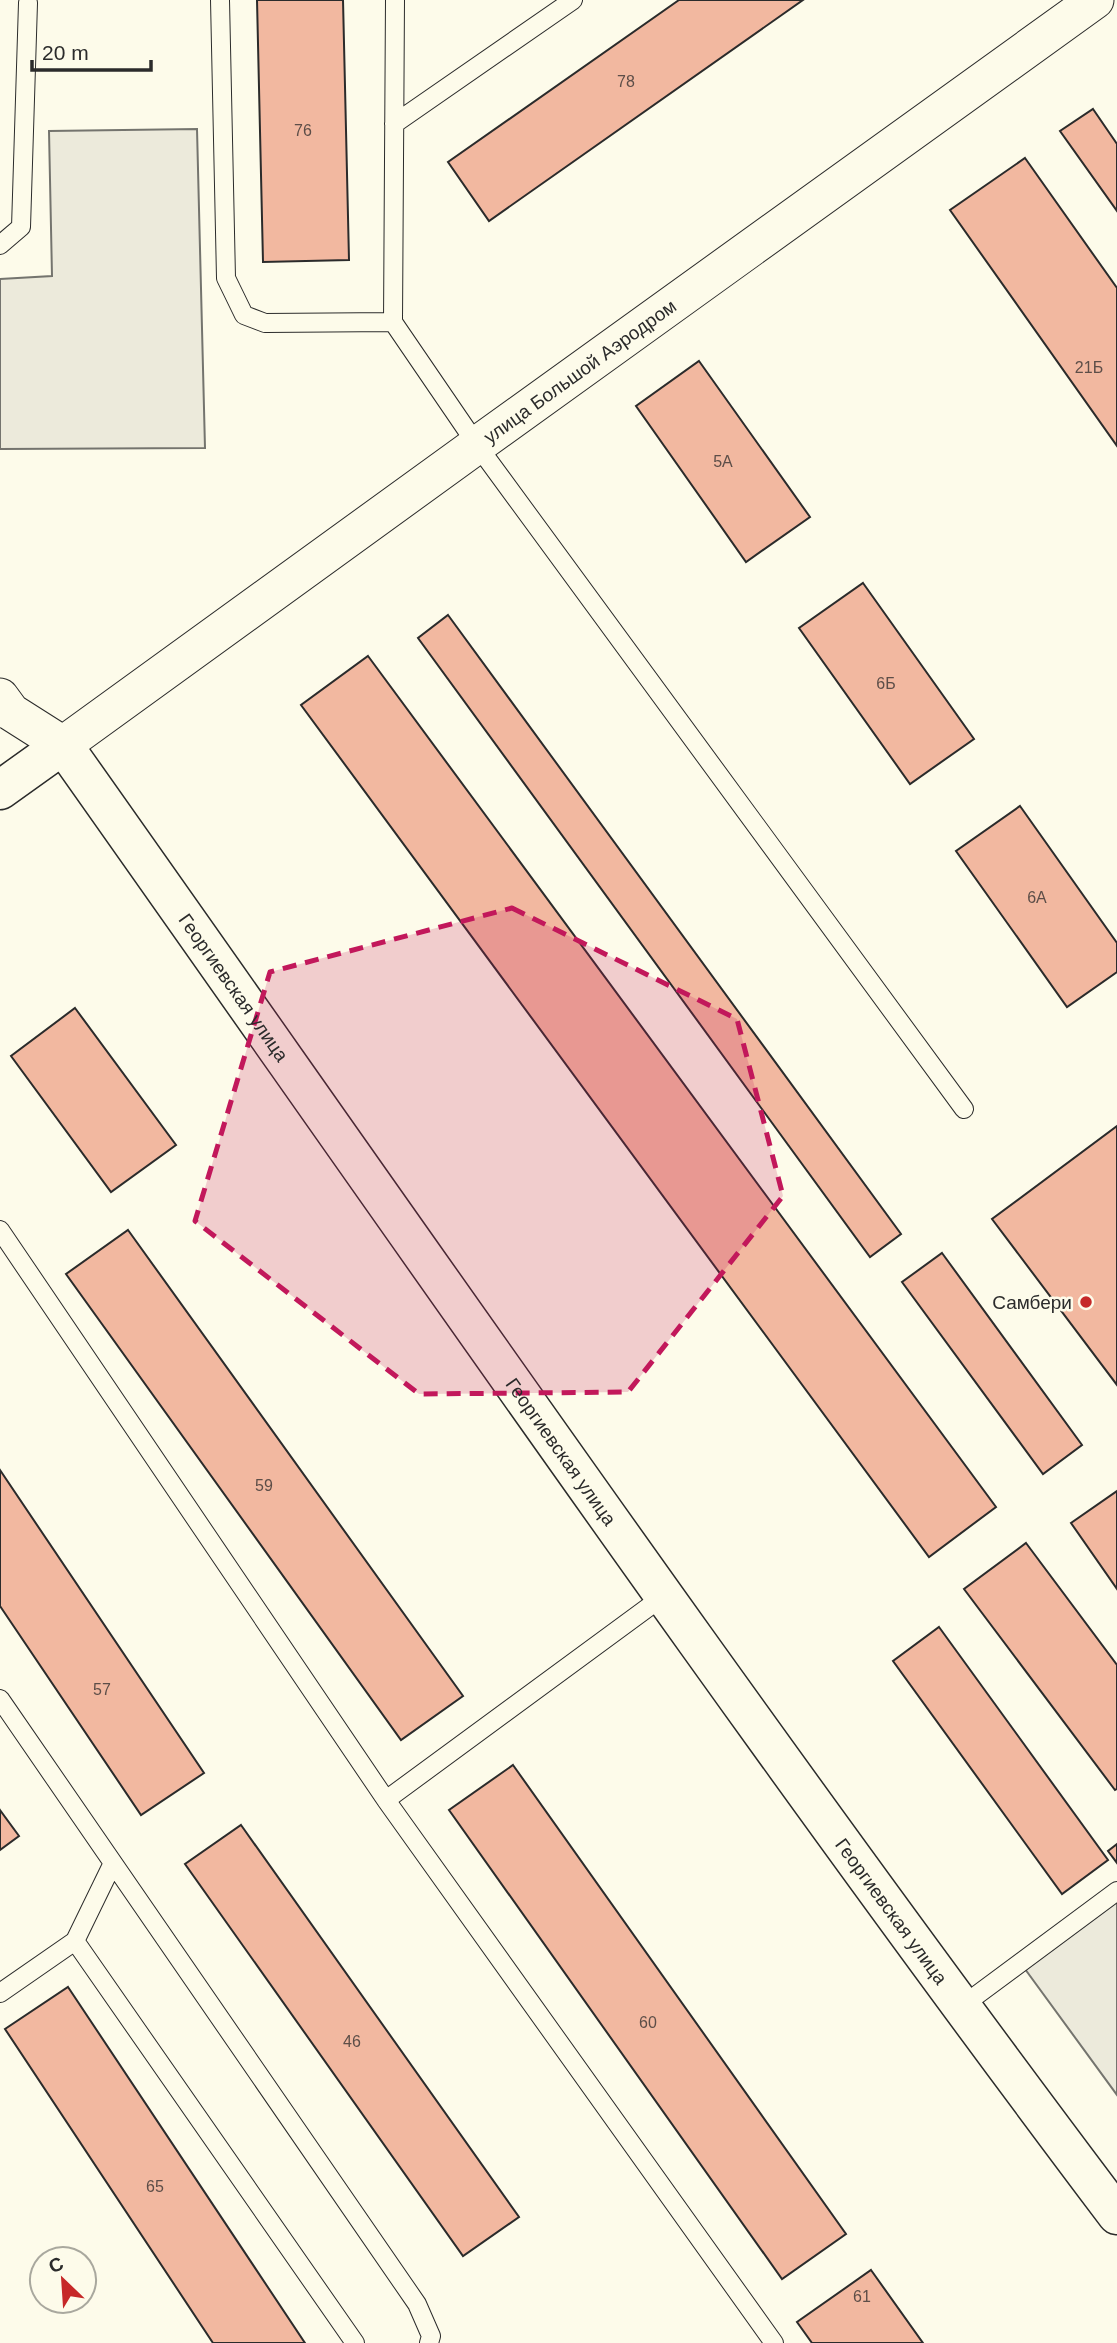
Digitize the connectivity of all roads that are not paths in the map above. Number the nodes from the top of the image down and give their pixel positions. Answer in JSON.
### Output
{"nodes":[{"id":1,"x":220,"y":0,"type":"edge"},
{"id":2,"x":395,"y":0,"type":"edge"},
{"id":3,"x":573,"y":0,"type":"edge"},
{"id":4,"x":1095,"y":0,"type":"edge"},
{"id":5,"x":28,"y":3,"type":"dead end"},
{"id":6,"x":394,"y":124,"type":"junction"},
{"id":7,"x":0,"y":245,"type":"edge"},
{"id":8,"x":393,"y":322,"type":"junction"},
{"id":9,"x":477,"y":444,"type":"junction"},
{"id":10,"x":0,"y":697,"type":"edge"},
{"id":11,"x":63,"y":745,"type":"junction"},
{"id":12,"x":0,"y":790,"type":"edge"},
{"id":13,"x":964,"y":1109,"type":"dead end"},
{"id":14,"x":0,"y":1230,"type":"edge"},
{"id":15,"x":665,"y":1595,"type":"junction"},
{"id":16,"x":0,"y":1699,"type":"edge"},
{"id":17,"x":386,"y":1800,"type":"junction"},
{"id":18,"x":112,"y":1865,"type":"junction"},
{"id":19,"x":1117,"y":1891,"type":"edge"},
{"id":20,"x":75,"y":1941,"type":"junction"},
{"id":21,"x":0,"y":1993,"type":"edge"},
{"id":22,"x":962,"y":2006,"type":"junction"},
{"id":23,"x":1117,"y":2215,"type":"edge"},
{"id":24,"x":355,"y":2343,"type":"edge"},
{"id":25,"x":429,"y":2343,"type":"edge"},
{"id":26,"x":774,"y":2343,"type":"edge"}],
"edges":[{"from":1,"to":8,"type":"lane"},
{"from":2,"to":6,"type":"lane"},
{"from":3,"to":6,"type":"lane"},
{"from":4,"to":9,"type":"street","name":"улица Большой Аэродром"},
{"from":5,"to":7,"type":"lane"},
{"from":6,"to":8,"type":"lane"},
{"from":8,"to":9,"type":"lane"},
{"from":9,"to":11,"type":"street","name":"улица Большой Аэродром"},
{"from":9,"to":13,"type":"lane"},
{"from":10,"to":11,"type":"street","name":"Георгиевская улица"},
{"from":11,"to":12,"type":"street"},
{"from":11,"to":15,"type":"street","name":"Георгиевская улица"},
{"from":14,"to":17,"type":"lane"},
{"from":15,"to":17,"type":"lane"},
{"from":15,"to":22,"type":"street","name":"Георгиевская улица"},
{"from":16,"to":18,"type":"lane"},
{"from":17,"to":26,"type":"lane"},
{"from":18,"to":20,"type":"lane"},
{"from":18,"to":25,"type":"lane"},
{"from":19,"to":22,"type":"lane"},
{"from":20,"to":21,"type":"lane"},
{"from":20,"to":24,"type":"lane"},
{"from":22,"to":23,"type":"street","name":"Георгиевская улица"}]}
